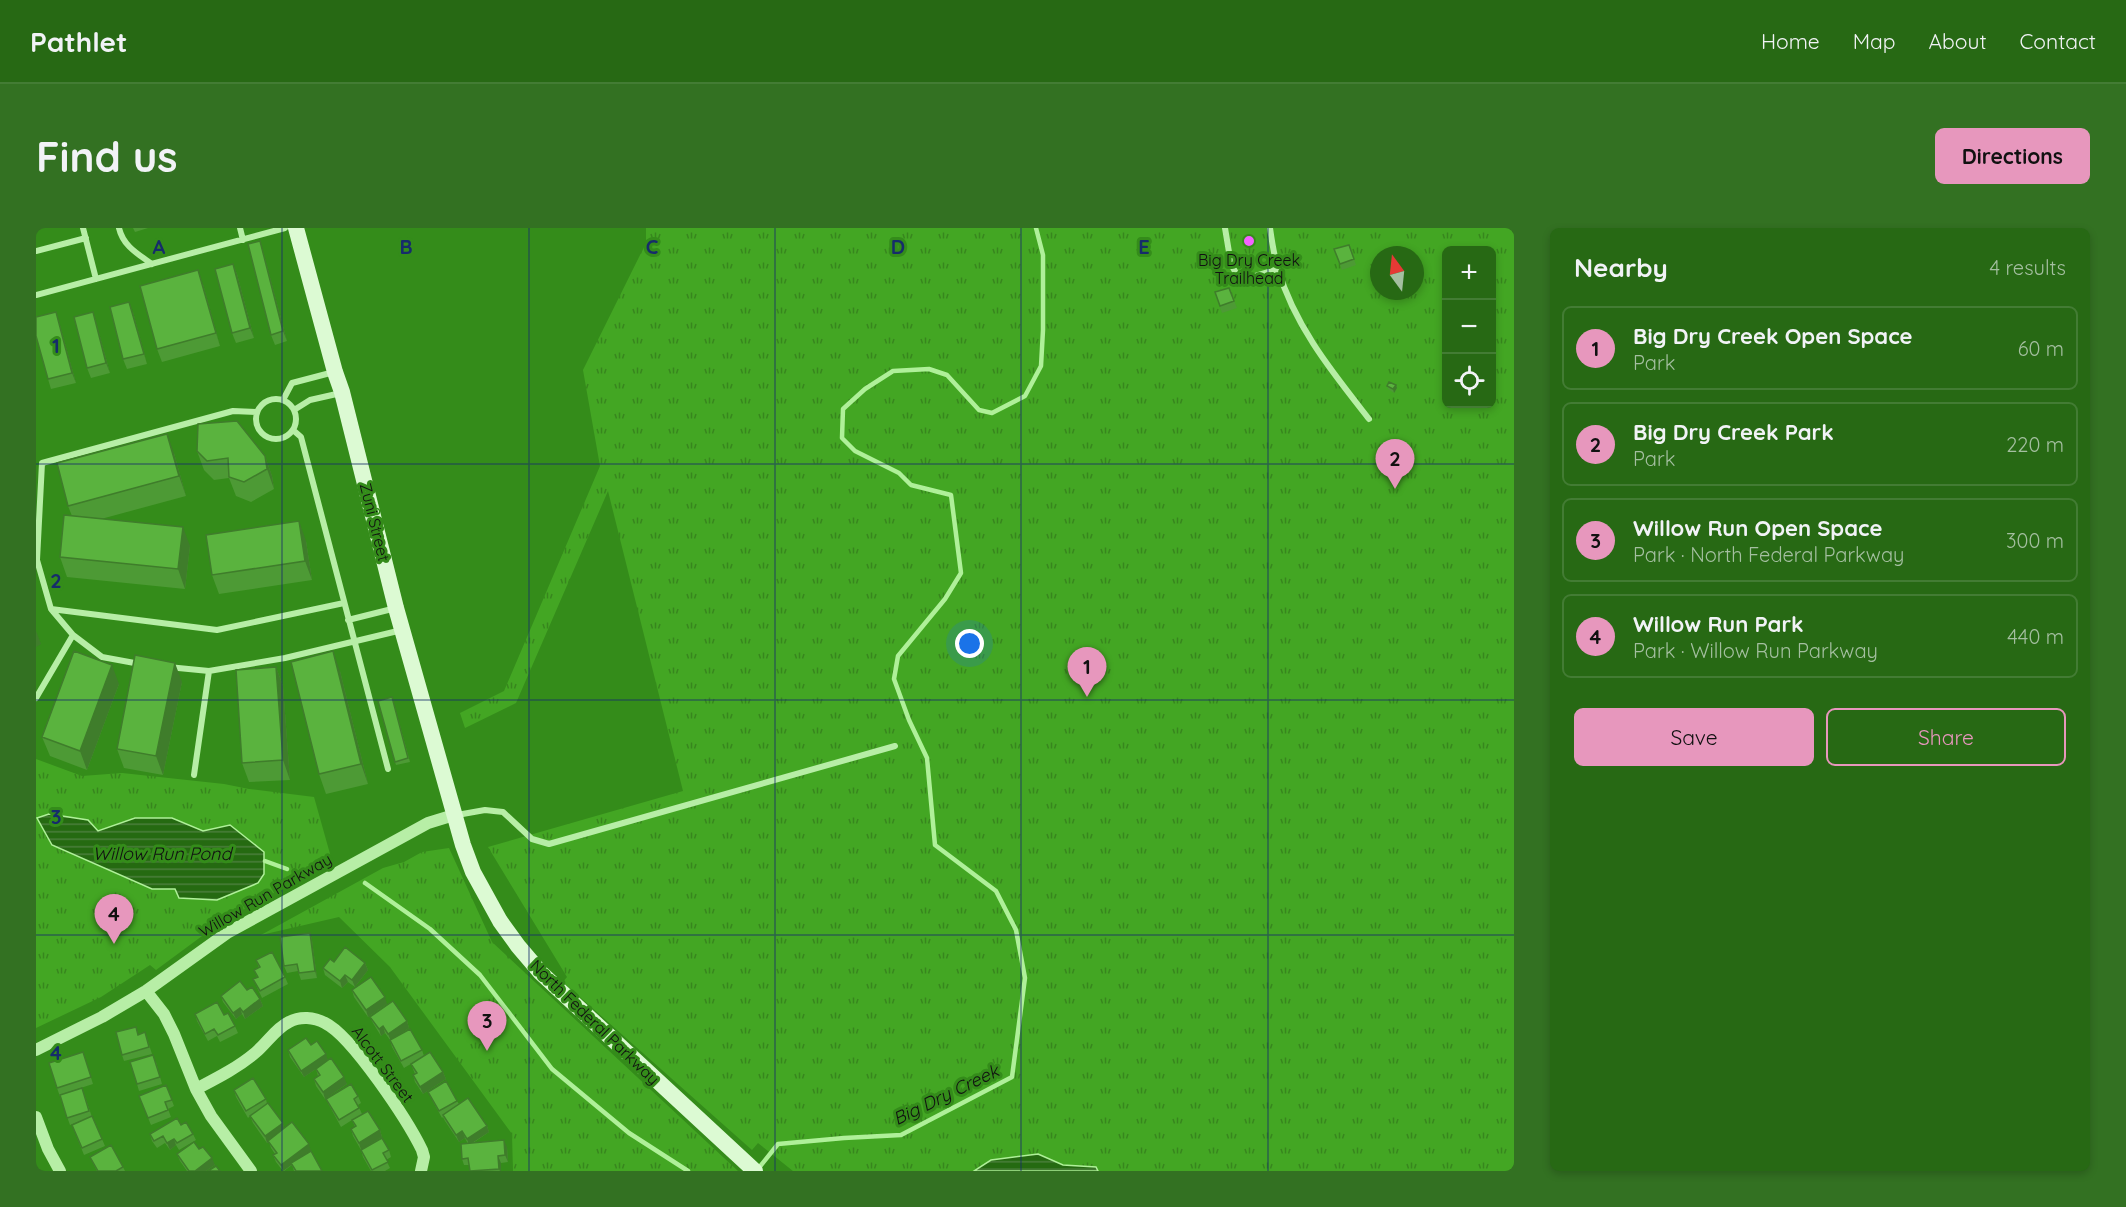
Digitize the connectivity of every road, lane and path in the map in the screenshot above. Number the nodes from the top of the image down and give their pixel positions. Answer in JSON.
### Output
{"nodes":[{"id":1,"x":83,"y":228,"type":"edge"},
{"id":2,"x":118,"y":228,"type":"edge"},
{"id":3,"x":240,"y":228,"type":"edge"},
{"id":4,"x":285,"y":228,"type":"edge"},
{"id":5,"x":296,"y":228,"type":"edge"},
{"id":6,"x":1224,"y":228,"type":"edge"},
{"id":7,"x":1270,"y":228,"type":"edge"},
{"id":8,"x":86,"y":238,"type":"junction"},
{"id":9,"x":243,"y":240,"type":"junction"},
{"id":10,"x":36,"y":251,"type":"edge"},
{"id":11,"x":152,"y":264,"type":"junction"},
{"id":12,"x":1278,"y":269,"type":"junction"},
{"id":13,"x":96,"y":279,"type":"junction"},
{"id":14,"x":36,"y":295,"type":"edge"},
{"id":15,"x":335,"y":372,"type":"junction"},
{"id":16,"x":342,"y":393,"type":"junction"},
{"id":17,"x":283,"y":400,"type":"junction"},
{"id":18,"x":294,"y":410,"type":"junction"},
{"id":19,"x":257,"y":412,"type":"junction"},
{"id":20,"x":1369,"y":419,"type":"dead end"},
{"id":21,"x":293,"y":430,"type":"junction"},
{"id":22,"x":38,"y":518,"type":"edge"},
{"id":23,"x":344,"y":603,"type":"junction"},
{"id":24,"x":396,"y":608,"type":"junction"},
{"id":25,"x":51,"y":609,"type":"junction"},
{"id":26,"x":348,"y":620,"type":"junction"},
{"id":27,"x":402,"y":630,"type":"junction"},
{"id":28,"x":73,"y":635,"type":"junction"},
{"id":29,"x":354,"y":642,"type":"junction"},
{"id":30,"x":153,"y":665,"type":"edge"},
{"id":31,"x":164,"y":666,"type":"edge"},
{"id":32,"x":209,"y":671,"type":"junction"},
{"id":33,"x":36,"y":698,"type":"edge"},
{"id":34,"x":895,"y":746,"type":"dead end"},
{"id":35,"x":388,"y":769,"type":"dead end"},
{"id":36,"x":194,"y":775,"type":"dead end"},
{"id":37,"x":454,"y":816,"type":"junction"},
{"id":38,"x":146,"y":991,"type":"junction"},
{"id":39,"x":36,"y":1050,"type":"edge"},
{"id":40,"x":196,"y":1089,"type":"junction"},
{"id":41,"x":36,"y":1118,"type":"edge"},
{"id":42,"x":60,"y":1171,"type":"edge"},
{"id":43,"x":251,"y":1171,"type":"edge"},
{"id":44,"x":421,"y":1171,"type":"edge"},
{"id":45,"x":755,"y":1171,"type":"edge"}],
"edges":[{"from":1,"to":8,"type":"lane"},
{"from":2,"to":11,"type":"lane"},
{"from":3,"to":9,"type":"lane"},
{"from":4,"to":9,"type":"lane"},
{"from":5,"to":15,"type":"main road","name":"Zuni Street"},
{"from":6,"to":12,"type":"lane"},
{"from":7,"to":12,"type":"lane"},
{"from":8,"to":10,"type":"lane"},
{"from":8,"to":13,"type":"lane"},
{"from":9,"to":11,"type":"lane"},
{"from":11,"to":13,"type":"lane"},
{"from":12,"to":20,"type":"lane"},
{"from":13,"to":14,"type":"lane"},
{"from":15,"to":16,"type":"main road","name":"Zuni Street"},
{"from":15,"to":17,"type":"lane"},
{"from":16,"to":18,"type":"lane"},
{"from":16,"to":24,"type":"main road","name":"Zuni Street"},
{"from":17,"to":18,"type":"lane"},
{"from":17,"to":19,"type":"lane"},
{"from":18,"to":21,"type":"lane"},
{"from":19,"to":21,"type":"lane"},
{"from":19,"to":22,"type":"lane"},
{"from":21,"to":23,"type":"lane"},
{"from":22,"to":25,"type":"lane"},
{"from":23,"to":25,"type":"lane"},
{"from":23,"to":26,"type":"lane"},
{"from":24,"to":26,"type":"lane"},
{"from":24,"to":27,"type":"main road","name":"Zuni Street"},
{"from":25,"to":28,"type":"lane"},
{"from":26,"to":29,"type":"lane"},
{"from":27,"to":29,"type":"lane"},
{"from":27,"to":37,"type":"main road","name":"Zuni Street"},
{"from":28,"to":30,"type":"lane"},
{"from":28,"to":33,"type":"lane"},
{"from":29,"to":32,"type":"lane"},
{"from":29,"to":35,"type":"lane"},
{"from":31,"to":32,"type":"lane"},
{"from":32,"to":36,"type":"lane"},
{"from":34,"to":37,"type":"lane"},
{"from":37,"to":38,"type":"street","name":"Willow Run Parkway"},
{"from":37,"to":45,"type":"main road","name":"North Federal Parkway"},
{"from":38,"to":39,"type":"street","name":"Willow Run Parkway"},
{"from":38,"to":40,"type":"street"},
{"from":40,"to":43,"type":"street"},
{"from":40,"to":44,"type":"street","name":"Alcott Street"},
{"from":41,"to":42,"type":"street"}]}
